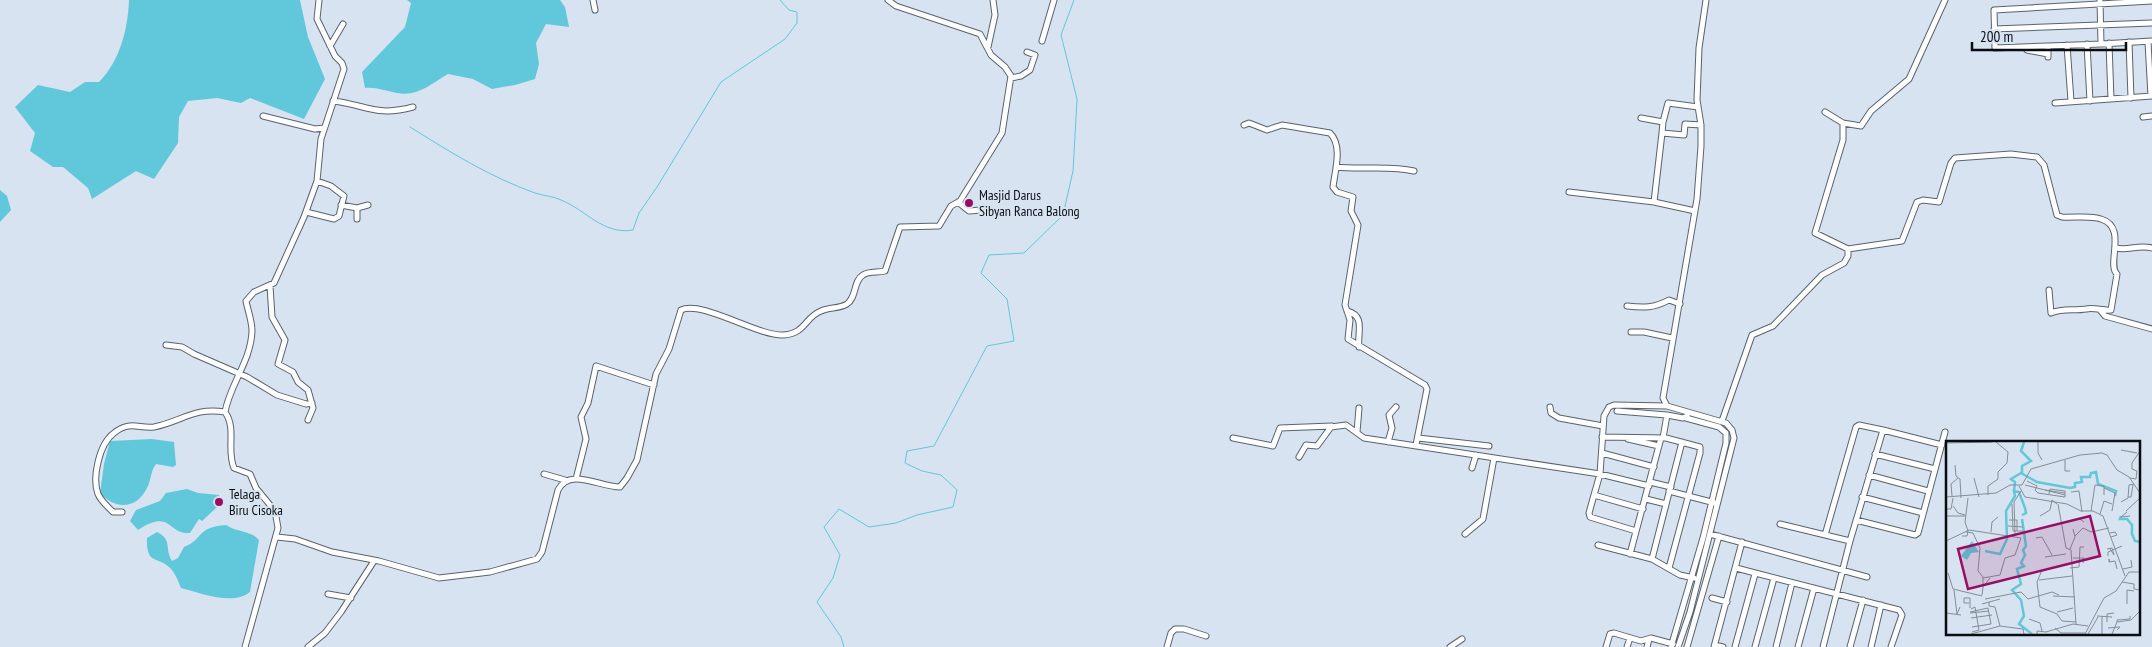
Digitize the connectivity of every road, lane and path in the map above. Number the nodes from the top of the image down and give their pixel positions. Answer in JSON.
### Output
{"nodes":[{"id":1,"x":319,"y":0,"type":"edge"},
{"id":2,"x":593,"y":0,"type":"edge"},
{"id":3,"x":888,"y":0,"type":"edge"},
{"id":4,"x":993,"y":0,"type":"edge"},
{"id":5,"x":1054,"y":0,"type":"edge"},
{"id":6,"x":1706,"y":0,"type":"edge"},
{"id":7,"x":1945,"y":0,"type":"edge"},
{"id":8,"x":2152,"y":1,"type":"edge"},
{"id":9,"x":2100,"y":2,"type":"edge"},
{"id":10,"x":595,"y":10,"type":"dead end"},
{"id":11,"x":2152,"y":23,"type":"edge"},
{"id":12,"x":343,"y":24,"type":"dead end"},
{"id":13,"x":2100,"y":25,"type":"junction"},
{"id":14,"x":1994,"y":30,"type":"junction"},
{"id":15,"x":1042,"y":41,"type":"dead end"},
{"id":16,"x":2150,"y":41,"type":"edge"},
{"id":17,"x":2129,"y":42,"type":"junction"},
{"id":18,"x":2109,"y":43,"type":"junction"},
{"id":19,"x":2087,"y":44,"type":"junction"},
{"id":20,"x":2101,"y":44,"type":"junction"},
{"id":21,"x":2067,"y":45,"type":"junction"},
{"id":22,"x":330,"y":46,"type":"junction"},
{"id":23,"x":2048,"y":46,"type":"junction"},
{"id":24,"x":988,"y":47,"type":"junction"},
{"id":25,"x":2019,"y":48,"type":"junction"},
{"id":26,"x":1027,"y":52,"type":"dead end"},
{"id":27,"x":1011,"y":78,"type":"junction"},
{"id":28,"x":2152,"y":96,"type":"edge"},
{"id":29,"x":2131,"y":98,"type":"junction"},
{"id":30,"x":2111,"y":99,"type":"junction"},
{"id":31,"x":333,"y":101,"type":"junction"},
{"id":32,"x":2071,"y":101,"type":"junction"},
{"id":33,"x":2090,"y":101,"type":"junction"},
{"id":34,"x":2055,"y":103,"type":"dead end"},
{"id":35,"x":1698,"y":106,"type":"junction"},
{"id":36,"x":413,"y":107,"type":"dead end"},
{"id":37,"x":1825,"y":112,"type":"dead end"},
{"id":38,"x":263,"y":116,"type":"dead end"},
{"id":39,"x":2152,"y":116,"type":"edge"},
{"id":40,"x":2143,"y":117,"type":"dead end"},
{"id":41,"x":1641,"y":118,"type":"dead end"},
{"id":42,"x":1663,"y":122,"type":"junction"},
{"id":43,"x":1843,"y":123,"type":"junction"},
{"id":44,"x":1244,"y":125,"type":"dead end"},
{"id":45,"x":1701,"y":125,"type":"junction"},
{"id":46,"x":324,"y":128,"type":"junction"},
{"id":47,"x":1662,"y":133,"type":"junction"},
{"id":48,"x":1336,"y":167,"type":"junction"},
{"id":49,"x":1414,"y":171,"type":"dead end"},
{"id":50,"x":317,"y":181,"type":"junction"},
{"id":51,"x":1569,"y":192,"type":"dead end"},
{"id":52,"x":958,"y":202,"type":"junction"},
{"id":53,"x":1654,"y":202,"type":"junction"},
{"id":54,"x":342,"y":205,"type":"junction"},
{"id":55,"x":368,"y":205,"type":"dead end"},
{"id":56,"x":357,"y":208,"type":"junction"},
{"id":57,"x":981,"y":210,"type":"dead end"},
{"id":58,"x":1695,"y":211,"type":"junction"},
{"id":59,"x":306,"y":212,"type":"junction"},
{"id":60,"x":358,"y":219,"type":"dead end"},
{"id":61,"x":2116,"y":248,"type":"junction"},
{"id":62,"x":2152,"y":248,"type":"edge"},
{"id":63,"x":1848,"y":249,"type":"junction"},
{"id":64,"x":270,"y":286,"type":"junction"},
{"id":65,"x":2050,"y":290,"type":"dead end"},
{"id":66,"x":1680,"y":304,"type":"junction"},
{"id":67,"x":1627,"y":306,"type":"dead end"},
{"id":68,"x":2100,"y":310,"type":"junction"},
{"id":69,"x":1346,"y":311,"type":"junction"},
{"id":70,"x":2152,"y":329,"type":"edge"},
{"id":71,"x":1631,"y":332,"type":"dead end"},
{"id":72,"x":1672,"y":338,"type":"junction"},
{"id":73,"x":166,"y":345,"type":"dead end"},
{"id":74,"x":1359,"y":347,"type":"junction"},
{"id":75,"x":239,"y":373,"type":"junction"},
{"id":76,"x":654,"y":385,"type":"junction"},
{"id":77,"x":312,"y":403,"type":"junction"},
{"id":78,"x":1667,"y":406,"type":"junction"},
{"id":79,"x":1396,"y":407,"type":"dead end"},
{"id":80,"x":1550,"y":407,"type":"dead end"},
{"id":81,"x":1359,"y":408,"type":"dead end"},
{"id":82,"x":1616,"y":411,"type":"dead end"},
{"id":83,"x":225,"y":412,"type":"junction"},
{"id":84,"x":1667,"y":415,"type":"junction"},
{"id":85,"x":1687,"y":415,"type":"junction"},
{"id":86,"x":308,"y":420,"type":"dead end"},
{"id":87,"x":1722,"y":421,"type":"junction"},
{"id":88,"x":1335,"y":426,"type":"junction"},
{"id":89,"x":1603,"y":426,"type":"junction"},
{"id":90,"x":1883,"y":430,"type":"junction"},
{"id":91,"x":1357,"y":432,"type":"junction"},
{"id":92,"x":1945,"y":432,"type":"dead end"},
{"id":93,"x":1602,"y":437,"type":"junction"},
{"id":94,"x":1233,"y":438,"type":"dead end"},
{"id":95,"x":1418,"y":438,"type":"junction"},
{"id":96,"x":1625,"y":438,"type":"junction"},
{"id":97,"x":1662,"y":438,"type":"junction"},
{"id":98,"x":1388,"y":442,"type":"junction"},
{"id":99,"x":1682,"y":442,"type":"junction"},
{"id":100,"x":1416,"y":445,"type":"junction"},
{"id":101,"x":1942,"y":445,"type":"junction"},
{"id":102,"x":1489,"y":446,"type":"dead end"},
{"id":103,"x":1659,"y":446,"type":"junction"},
{"id":104,"x":1602,"y":453,"type":"junction"},
{"id":105,"x":1876,"y":454,"type":"junction"},
{"id":106,"x":1476,"y":455,"type":"junction"},
{"id":107,"x":1300,"y":457,"type":"dead end"},
{"id":108,"x":1494,"y":458,"type":"junction"},
{"id":109,"x":1654,"y":467,"type":"junction"},
{"id":110,"x":1472,"y":468,"type":"dead end"},
{"id":111,"x":1935,"y":469,"type":"junction"},
{"id":112,"x":544,"y":474,"type":"dead end"},
{"id":113,"x":1600,"y":474,"type":"junction"},
{"id":114,"x":1869,"y":476,"type":"junction"},
{"id":115,"x":576,"y":479,"type":"junction"},
{"id":116,"x":565,"y":480,"type":"junction"},
{"id":117,"x":1650,"y":484,"type":"junction"},
{"id":118,"x":1670,"y":489,"type":"junction"},
{"id":119,"x":1928,"y":491,"type":"junction"},
{"id":120,"x":1594,"y":495,"type":"junction"},
{"id":121,"x":1688,"y":496,"type":"junction"},
{"id":122,"x":1862,"y":497,"type":"junction"},
{"id":123,"x":1646,"y":499,"type":"junction"},
{"id":124,"x":1715,"y":503,"type":"junction"},
{"id":125,"x":1666,"y":504,"type":"junction"},
{"id":126,"x":1643,"y":509,"type":"junction"},
{"id":127,"x":122,"y":512,"type":"dead end"},
{"id":128,"x":1923,"y":513,"type":"junction"},
{"id":129,"x":1856,"y":520,"type":"junction"},
{"id":130,"x":1780,"y":524,"type":"dead end"},
{"id":131,"x":1636,"y":531,"type":"junction"},
{"id":132,"x":1465,"y":534,"type":"dead end"},
{"id":133,"x":1719,"y":536,"type":"junction"},
{"id":134,"x":1825,"y":536,"type":"junction"},
{"id":135,"x":277,"y":537,"type":"junction"},
{"id":136,"x":1707,"y":537,"type":"junction"},
{"id":137,"x":1742,"y":542,"type":"junction"},
{"id":138,"x":1850,"y":542,"type":"junction"},
{"id":139,"x":1598,"y":545,"type":"dead end"},
{"id":140,"x":1630,"y":554,"type":"junction"},
{"id":141,"x":1652,"y":560,"type":"junction"},
{"id":142,"x":374,"y":561,"type":"junction"},
{"id":143,"x":1669,"y":568,"type":"junction"},
{"id":144,"x":1736,"y":568,"type":"junction"},
{"id":145,"x":1844,"y":569,"type":"junction"},
{"id":146,"x":1755,"y":574,"type":"junction"},
{"id":147,"x":1867,"y":577,"type":"dead end"},
{"id":148,"x":1774,"y":578,"type":"junction"},
{"id":149,"x":1696,"y":581,"type":"junction"},
{"id":150,"x":1792,"y":583,"type":"junction"},
{"id":151,"x":1704,"y":587,"type":"junction"},
{"id":152,"x":1814,"y":588,"type":"junction"},
{"id":153,"x":328,"y":594,"type":"dead end"},
{"id":154,"x":1838,"y":594,"type":"junction"},
{"id":155,"x":351,"y":598,"type":"junction"},
{"id":156,"x":1712,"y":598,"type":"dead end"},
{"id":157,"x":1863,"y":600,"type":"junction"},
{"id":158,"x":1727,"y":602,"type":"junction"},
{"id":159,"x":1882,"y":605,"type":"junction"},
{"id":160,"x":1206,"y":636,"type":"dead end"},
{"id":161,"x":1630,"y":638,"type":"junction"},
{"id":162,"x":1462,"y":639,"type":"dead end"},
{"id":163,"x":1649,"y":639,"type":"junction"},
{"id":164,"x":1672,"y":645,"type":"edge"},
{"id":165,"x":1679,"y":646,"type":"edge"},
{"id":166,"x":1715,"y":646,"type":"edge"},
{"id":167,"x":246,"y":647,"type":"edge"},
{"id":168,"x":308,"y":647,"type":"edge"},
{"id":169,"x":1168,"y":647,"type":"edge"},
{"id":170,"x":1450,"y":647,"type":"edge"},
{"id":171,"x":1606,"y":647,"type":"edge"},
{"id":172,"x":1627,"y":647,"type":"edge"},
{"id":173,"x":1647,"y":647,"type":"edge"},
{"id":174,"x":1687,"y":647,"type":"edge"},
{"id":175,"x":1723,"y":647,"type":"edge"},
{"id":176,"x":1735,"y":647,"type":"edge"},
{"id":177,"x":1755,"y":647,"type":"edge"},
{"id":178,"x":1776,"y":647,"type":"edge"},
{"id":179,"x":1798,"y":647,"type":"edge"},
{"id":180,"x":1823,"y":647,"type":"edge"},
{"id":181,"x":1850,"y":647,"type":"edge"},
{"id":182,"x":1870,"y":647,"type":"edge"},
{"id":183,"x":1891,"y":647,"type":"edge"}],
"edges":[{"from":1,"to":22,"type":"street"},
{"from":2,"to":10,"type":"street"},
{"from":3,"to":24,"type":"street"},
{"from":4,"to":24,"type":"street"},
{"from":5,"to":15,"type":"street"},
{"from":6,"to":35,"type":"street"},
{"from":7,"to":43,"type":"street"},
{"from":8,"to":9,"type":"street"},
{"from":9,"to":13,"type":"street"},
{"from":9,"to":14,"type":"street"},
{"from":11,"to":13,"type":"street"},
{"from":12,"to":22,"type":"street"},
{"from":13,"to":14,"type":"street"},
{"from":13,"to":20,"type":"street"},
{"from":14,"to":25,"type":"street"},
{"from":16,"to":17,"type":"street"},
{"from":16,"to":28,"type":"street"},
{"from":17,"to":18,"type":"street"},
{"from":17,"to":29,"type":"street"},
{"from":18,"to":20,"type":"street"},
{"from":18,"to":30,"type":"street"},
{"from":19,"to":20,"type":"street"},
{"from":19,"to":21,"type":"street"},
{"from":19,"to":33,"type":"street"},
{"from":21,"to":23,"type":"street"},
{"from":21,"to":32,"type":"street"},
{"from":22,"to":31,"type":"street"},
{"from":23,"to":25,"type":"street"},
{"from":23,"to":25,"type":"street"},
{"from":24,"to":27,"type":"street"},
{"from":26,"to":27,"type":"street"},
{"from":27,"to":52,"type":"street"},
{"from":28,"to":29,"type":"street"},
{"from":29,"to":30,"type":"street"},
{"from":30,"to":33,"type":"street"},
{"from":31,"to":36,"type":"street"},
{"from":31,"to":46,"type":"street"},
{"from":32,"to":33,"type":"street"},
{"from":32,"to":34,"type":"street"},
{"from":35,"to":42,"type":"street"},
{"from":35,"to":45,"type":"street"},
{"from":37,"to":43,"type":"street"},
{"from":38,"to":46,"type":"street"},
{"from":39,"to":40,"type":"street"},
{"from":41,"to":42,"type":"street"},
{"from":42,"to":47,"type":"street"},
{"from":43,"to":63,"type":"street"},
{"from":44,"to":48,"type":"street"},
{"from":45,"to":47,"type":"street"},
{"from":45,"to":58,"type":"street"},
{"from":46,"to":50,"type":"street"},
{"from":47,"to":53,"type":"street"},
{"from":48,"to":49,"type":"street"},
{"from":48,"to":69,"type":"street"},
{"from":50,"to":54,"type":"street"},
{"from":50,"to":59,"type":"street"},
{"from":51,"to":53,"type":"street"},
{"from":52,"to":57,"type":"street"},
{"from":52,"to":76,"type":"street"},
{"from":53,"to":58,"type":"street"},
{"from":54,"to":56,"type":"street"},
{"from":54,"to":59,"type":"street"},
{"from":55,"to":56,"type":"street"},
{"from":56,"to":60,"type":"street"},
{"from":58,"to":66,"type":"street"},
{"from":59,"to":64,"type":"street"},
{"from":61,"to":62,"type":"street"},
{"from":61,"to":63,"type":"street"},
{"from":61,"to":68,"type":"street"},
{"from":63,"to":87,"type":"street"},
{"from":64,"to":75,"type":"street"},
{"from":64,"to":77,"type":"street"},
{"from":65,"to":68,"type":"street"},
{"from":66,"to":67,"type":"street"},
{"from":66,"to":72,"type":"street"},
{"from":68,"to":70,"type":"street"},
{"from":69,"to":74,"type":"street"},
{"from":69,"to":74,"type":"street"},
{"from":71,"to":72,"type":"street"},
{"from":72,"to":78,"type":"street"},
{"from":73,"to":75,"type":"street"},
{"from":74,"to":95,"type":"street"},
{"from":75,"to":77,"type":"street"},
{"from":75,"to":83,"type":"street"},
{"from":76,"to":115,"type":"street"},
{"from":76,"to":115,"type":"street"},
{"from":77,"to":86,"type":"street"},
{"from":78,"to":85,"type":"street"},
{"from":78,"to":89,"type":"street"},
{"from":79,"to":98,"type":"street"},
{"from":80,"to":89,"type":"street"},
{"from":81,"to":91,"type":"street"},
{"from":82,"to":84,"type":"street"},
{"from":83,"to":127,"type":"street"},
{"from":83,"to":135,"type":"street"},
{"from":84,"to":85,"type":"street"},
{"from":84,"to":97,"type":"street"},
{"from":85,"to":87,"type":"street"},
{"from":85,"to":124,"type":"street"},
{"from":87,"to":124,"type":"street"},
{"from":88,"to":91,"type":"street"},
{"from":88,"to":94,"type":"street"},
{"from":88,"to":107,"type":"street"},
{"from":89,"to":93,"type":"street"},
{"from":90,"to":101,"type":"street"},
{"from":90,"to":105,"type":"street"},
{"from":90,"to":134,"type":"street"},
{"from":91,"to":98,"type":"street"},
{"from":92,"to":101,"type":"street"},
{"from":93,"to":96,"type":"street"},
{"from":93,"to":104,"type":"street"},
{"from":95,"to":100,"type":"street"},
{"from":95,"to":102,"type":"street"},
{"from":96,"to":97,"type":"street"},
{"from":96,"to":103,"type":"street"},
{"from":97,"to":99,"type":"street"},
{"from":97,"to":103,"type":"street"},
{"from":98,"to":100,"type":"street"},
{"from":99,"to":118,"type":"street"},
{"from":99,"to":121,"type":"street"},
{"from":100,"to":106,"type":"street"},
{"from":101,"to":111,"type":"street"},
{"from":103,"to":109,"type":"street"},
{"from":104,"to":109,"type":"street"},
{"from":104,"to":113,"type":"street"},
{"from":105,"to":111,"type":"street"},
{"from":105,"to":114,"type":"street"},
{"from":106,"to":108,"type":"street"},
{"from":106,"to":110,"type":"street"},
{"from":108,"to":113,"type":"street"},
{"from":108,"to":132,"type":"street"},
{"from":109,"to":117,"type":"street"},
{"from":111,"to":119,"type":"street"},
{"from":112,"to":116,"type":"street"},
{"from":113,"to":117,"type":"street"},
{"from":113,"to":120,"type":"street"},
{"from":114,"to":119,"type":"street"},
{"from":114,"to":122,"type":"street"},
{"from":115,"to":116,"type":"street"},
{"from":116,"to":142,"type":"street"},
{"from":117,"to":118,"type":"street"},
{"from":117,"to":123,"type":"street"},
{"from":118,"to":121,"type":"street"},
{"from":118,"to":125,"type":"street"},
{"from":119,"to":128,"type":"street"},
{"from":120,"to":126,"type":"street"},
{"from":120,"to":131,"type":"street"},
{"from":121,"to":124,"type":"street"},
{"from":121,"to":143,"type":"street"},
{"from":122,"to":128,"type":"street"},
{"from":122,"to":129,"type":"street"},
{"from":123,"to":125,"type":"street"},
{"from":123,"to":126,"type":"street"},
{"from":124,"to":136,"type":"street"},
{"from":125,"to":141,"type":"street"},
{"from":126,"to":131,"type":"street"},
{"from":128,"to":129,"type":"street"},
{"from":129,"to":138,"type":"street"},
{"from":130,"to":134,"type":"street"},
{"from":131,"to":140,"type":"street"},
{"from":133,"to":136,"type":"street"},
{"from":133,"to":137,"type":"street"},
{"from":133,"to":151,"type":"street"},
{"from":134,"to":138,"type":"street"},
{"from":135,"to":142,"type":"street"},
{"from":135,"to":167,"type":"street"},
{"from":136,"to":149,"type":"street"},
{"from":137,"to":144,"type":"street"},
{"from":137,"to":145,"type":"street"},
{"from":138,"to":145,"type":"street"},
{"from":139,"to":140,"type":"street"},
{"from":140,"to":141,"type":"street"},
{"from":141,"to":143,"type":"street"},
{"from":142,"to":155,"type":"street"},
{"from":143,"to":149,"type":"street"},
{"from":144,"to":146,"type":"street"},
{"from":144,"to":158,"type":"street"},
{"from":145,"to":147,"type":"street"},
{"from":145,"to":154,"type":"street"},
{"from":146,"to":148,"type":"street"},
{"from":146,"to":176,"type":"street"},
{"from":148,"to":150,"type":"street"},
{"from":148,"to":177,"type":"street"},
{"from":149,"to":151,"type":"street"},
{"from":149,"to":164,"type":"street"},
{"from":149,"to":165,"type":"street"},
{"from":150,"to":152,"type":"street"},
{"from":150,"to":178,"type":"street"},
{"from":151,"to":174,"type":"street"},
{"from":152,"to":154,"type":"street"},
{"from":152,"to":179,"type":"street"},
{"from":153,"to":155,"type":"street"},
{"from":154,"to":157,"type":"street"},
{"from":154,"to":180,"type":"street"},
{"from":155,"to":168,"type":"street"},
{"from":156,"to":158,"type":"street"},
{"from":157,"to":159,"type":"street"},
{"from":157,"to":181,"type":"street"},
{"from":158,"to":166,"type":"street"},
{"from":159,"to":182,"type":"street"},
{"from":159,"to":183,"type":"street"},
{"from":160,"to":169,"type":"street"},
{"from":161,"to":163,"type":"street"},
{"from":161,"to":171,"type":"street"},
{"from":161,"to":172,"type":"street"},
{"from":162,"to":170,"type":"street"},
{"from":163,"to":164,"type":"street"},
{"from":163,"to":173,"type":"street"},
{"from":164,"to":165,"type":"street"},
{"from":166,"to":175,"type":"street"}]}
